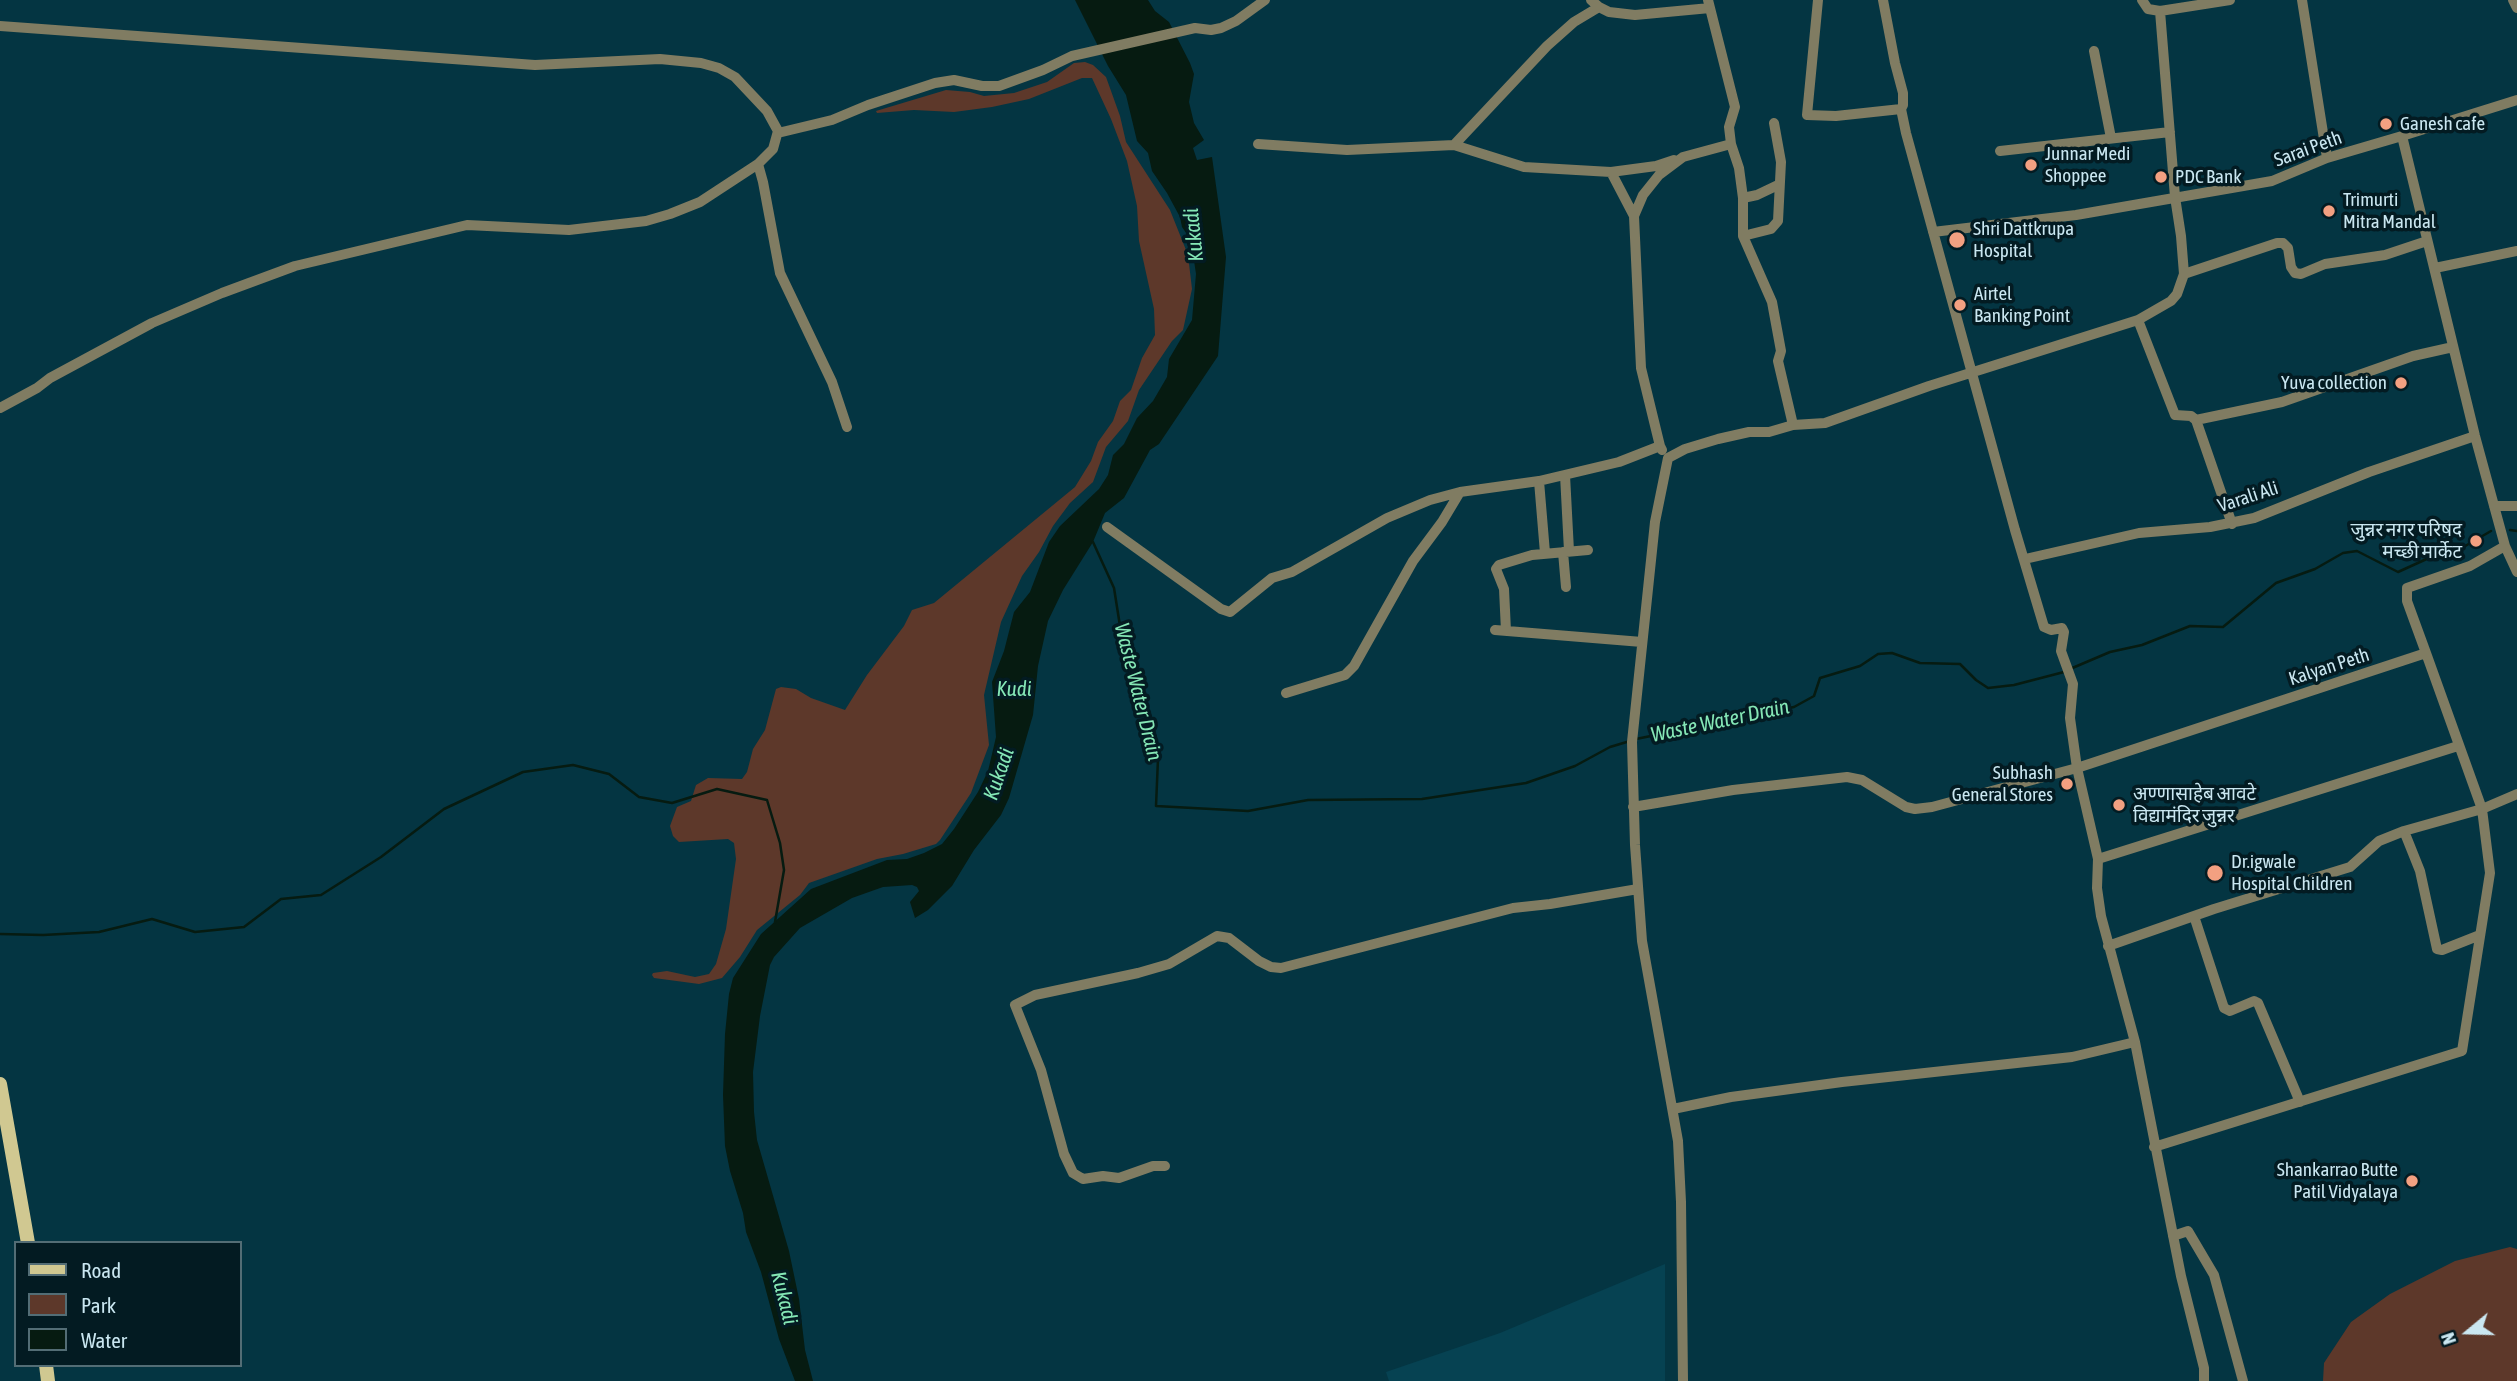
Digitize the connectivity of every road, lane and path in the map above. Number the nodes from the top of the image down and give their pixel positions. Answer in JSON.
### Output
{"nodes":[{"id":1,"x":1265,"y":0,"type":"edge"},
{"id":2,"x":1818,"y":0,"type":"edge"},
{"id":3,"x":1883,"y":0,"type":"edge"},
{"id":4,"x":2142,"y":0,"type":"edge"},
{"id":5,"x":2230,"y":0,"type":"edge"},
{"id":6,"x":2302,"y":0,"type":"edge"},
{"id":7,"x":2513,"y":0,"type":"edge"},
{"id":8,"x":1595,"y":4,"type":"edge"},
{"id":9,"x":1709,"y":4,"type":"edge"},
{"id":10,"x":2517,"y":8,"type":"edge"},
{"id":11,"x":2160,"y":11,"type":"junction"},
{"id":12,"x":0,"y":26,"type":"edge"},
{"id":13,"x":2094,"y":51,"type":"dead end"},
{"id":14,"x":2517,"y":100,"type":"edge"},
{"id":15,"x":1901,"y":109,"type":"junction"},
{"id":16,"x":1774,"y":123,"type":"dead end"},
{"id":17,"x":778,"y":131,"type":"junction"},
{"id":18,"x":2170,"y":132,"type":"junction"},
{"id":19,"x":2402,"y":136,"type":"junction"},
{"id":20,"x":2111,"y":138,"type":"junction"},
{"id":21,"x":1258,"y":144,"type":"dead end"},
{"id":22,"x":1731,"y":144,"type":"junction"},
{"id":23,"x":1454,"y":145,"type":"junction"},
{"id":24,"x":2000,"y":151,"type":"dead end"},
{"id":25,"x":1683,"y":157,"type":"junction"},
{"id":26,"x":2327,"y":158,"type":"junction"},
{"id":27,"x":758,"y":164,"type":"junction"},
{"id":28,"x":1611,"y":172,"type":"junction"},
{"id":29,"x":1778,"y":185,"type":"junction"},
{"id":30,"x":2175,"y":197,"type":"junction"},
{"id":31,"x":1743,"y":198,"type":"junction"},
{"id":32,"x":1634,"y":216,"type":"junction"},
{"id":33,"x":1933,"y":232,"type":"junction"},
{"id":34,"x":1743,"y":236,"type":"junction"},
{"id":35,"x":2427,"y":241,"type":"junction"},
{"id":36,"x":2517,"y":251,"type":"edge"},
{"id":37,"x":2435,"y":268,"type":"junction"},
{"id":38,"x":2184,"y":274,"type":"junction"},
{"id":39,"x":2138,"y":320,"type":"junction"},
{"id":40,"x":2453,"y":347,"type":"junction"},
{"id":41,"x":1973,"y":372,"type":"junction"},
{"id":42,"x":0,"y":408,"type":"edge"},
{"id":43,"x":2196,"y":420,"type":"junction"},
{"id":44,"x":1793,"y":425,"type":"junction"},
{"id":45,"x":847,"y":428,"type":"dead end"},
{"id":46,"x":2475,"y":436,"type":"junction"},
{"id":47,"x":1660,"y":446,"type":"junction"},
{"id":48,"x":1668,"y":458,"type":"junction"},
{"id":49,"x":1565,"y":475,"type":"junction"},
{"id":50,"x":1539,"y":481,"type":"junction"},
{"id":51,"x":1460,"y":492,"type":"junction"},
{"id":52,"x":2494,"y":506,"type":"junction"},
{"id":53,"x":2517,"y":506,"type":"edge"},
{"id":54,"x":2232,"y":524,"type":"junction"},
{"id":55,"x":1107,"y":527,"type":"dead end"},
{"id":56,"x":2505,"y":546,"type":"junction"},
{"id":57,"x":1588,"y":550,"type":"dead end"},
{"id":58,"x":1566,"y":551,"type":"junction"},
{"id":59,"x":1545,"y":553,"type":"junction"},
{"id":60,"x":2025,"y":559,"type":"junction"},
{"id":61,"x":2517,"y":572,"type":"edge"},
{"id":62,"x":1566,"y":587,"type":"dead end"},
{"id":63,"x":1642,"y":642,"type":"junction"},
{"id":64,"x":2426,"y":653,"type":"junction"},
{"id":65,"x":1286,"y":693,"type":"dead end"},
{"id":66,"x":2458,"y":746,"type":"junction"},
{"id":67,"x":2077,"y":768,"type":"junction"},
{"id":68,"x":2517,"y":794,"type":"edge"},
{"id":69,"x":1633,"y":807,"type":"junction"},
{"id":70,"x":2482,"y":809,"type":"junction"},
{"id":71,"x":2404,"y":831,"type":"junction"},
{"id":72,"x":2098,"y":859,"type":"junction"},
{"id":73,"x":1638,"y":889,"type":"junction"},
{"id":74,"x":2194,"y":916,"type":"junction"},
{"id":75,"x":2480,"y":935,"type":"junction"},
{"id":76,"x":2108,"y":946,"type":"junction"},
{"id":77,"x":2135,"y":1042,"type":"junction"},
{"id":78,"x":0,"y":1084,"type":"edge"},
{"id":79,"x":2300,"y":1102,"type":"junction"},
{"id":80,"x":1673,"y":1110,"type":"junction"},
{"id":81,"x":2154,"y":1147,"type":"junction"},
{"id":82,"x":1165,"y":1166,"type":"dead end"},
{"id":83,"x":2173,"y":1236,"type":"junction"},
{"id":84,"x":28,"y":1241,"type":"edge"},
{"id":85,"x":1683,"y":1381,"type":"edge"},
{"id":86,"x":2204,"y":1381,"type":"edge"},
{"id":87,"x":2243,"y":1381,"type":"edge"}],
"edges":[{"from":1,"to":17,"type":"street"},
{"from":2,"to":15,"type":"street"},
{"from":3,"to":15,"type":"street"},
{"from":4,"to":11,"type":"street"},
{"from":5,"to":11,"type":"street"},
{"from":6,"to":26,"type":"street"},
{"from":7,"to":10,"type":"street"},
{"from":8,"to":9,"type":"street"},
{"from":8,"to":23,"type":"street"},
{"from":9,"to":22,"type":"street"},
{"from":11,"to":18,"type":"street"},
{"from":12,"to":17,"type":"street"},
{"from":13,"to":20,"type":"street"},
{"from":14,"to":19,"type":"street","name":"Sarai Peth"},
{"from":15,"to":33,"type":"street"},
{"from":16,"to":29,"type":"street"},
{"from":17,"to":27,"type":"street"},
{"from":18,"to":20,"type":"street"},
{"from":18,"to":30,"type":"street"},
{"from":19,"to":26,"type":"street","name":"Sarai Peth"},
{"from":19,"to":35,"type":"street"},
{"from":20,"to":24,"type":"street"},
{"from":21,"to":23,"type":"street"},
{"from":22,"to":25,"type":"street"},
{"from":22,"to":31,"type":"street"},
{"from":23,"to":28,"type":"street"},
{"from":25,"to":28,"type":"street"},
{"from":25,"to":32,"type":"street"},
{"from":26,"to":30,"type":"street","name":"Sarai Peth"},
{"from":27,"to":42,"type":"street"},
{"from":27,"to":45,"type":"street"},
{"from":28,"to":32,"type":"street"},
{"from":29,"to":31,"type":"street"},
{"from":29,"to":34,"type":"street"},
{"from":30,"to":33,"type":"street","name":"Sarai Peth"},
{"from":30,"to":38,"type":"street"},
{"from":31,"to":34,"type":"street"},
{"from":32,"to":47,"type":"street"},
{"from":33,"to":41,"type":"street"},
{"from":34,"to":44,"type":"street"},
{"from":35,"to":37,"type":"street"},
{"from":35,"to":38,"type":"street"},
{"from":36,"to":37,"type":"street"},
{"from":37,"to":40,"type":"street"},
{"from":38,"to":39,"type":"street"},
{"from":39,"to":41,"type":"street"},
{"from":39,"to":43,"type":"street"},
{"from":40,"to":43,"type":"street"},
{"from":40,"to":46,"type":"street"},
{"from":41,"to":44,"type":"street"},
{"from":41,"to":60,"type":"street"},
{"from":43,"to":54,"type":"street"},
{"from":44,"to":48,"type":"street"},
{"from":46,"to":52,"type":"street"},
{"from":46,"to":54,"type":"street","name":"Varali Ali"},
{"from":47,"to":48,"type":"street"},
{"from":47,"to":49,"type":"street"},
{"from":48,"to":63,"type":"street"},
{"from":49,"to":50,"type":"street"},
{"from":49,"to":58,"type":"street"},
{"from":50,"to":51,"type":"street"},
{"from":50,"to":59,"type":"street"},
{"from":51,"to":55,"type":"street"},
{"from":51,"to":65,"type":"street"},
{"from":52,"to":53,"type":"street"},
{"from":52,"to":56,"type":"street"},
{"from":54,"to":60,"type":"street","name":"Varali Ali"},
{"from":56,"to":61,"type":"street"},
{"from":56,"to":64,"type":"street"},
{"from":57,"to":58,"type":"street"},
{"from":58,"to":59,"type":"street"},
{"from":58,"to":62,"type":"street"},
{"from":59,"to":63,"type":"street"},
{"from":60,"to":67,"type":"street"},
{"from":63,"to":69,"type":"street"},
{"from":64,"to":66,"type":"street"},
{"from":64,"to":67,"type":"street","name":"Kalyan Peth"},
{"from":66,"to":70,"type":"street"},
{"from":66,"to":72,"type":"street"},
{"from":67,"to":69,"type":"street","name":"Kalyan Peth"},
{"from":67,"to":72,"type":"street"},
{"from":68,"to":70,"type":"street"},
{"from":69,"to":73,"type":"street"},
{"from":70,"to":71,"type":"street"},
{"from":70,"to":75,"type":"street"},
{"from":71,"to":74,"type":"street"},
{"from":71,"to":75,"type":"street"},
{"from":72,"to":76,"type":"street"},
{"from":73,"to":80,"type":"street"},
{"from":73,"to":82,"type":"street"},
{"from":74,"to":76,"type":"street"},
{"from":74,"to":79,"type":"street"},
{"from":75,"to":79,"type":"street"},
{"from":76,"to":77,"type":"street"},
{"from":77,"to":80,"type":"street"},
{"from":77,"to":81,"type":"street"},
{"from":78,"to":84,"type":"main road"},
{"from":79,"to":81,"type":"street"},
{"from":80,"to":85,"type":"street"},
{"from":81,"to":83,"type":"street"},
{"from":83,"to":86,"type":"street"},
{"from":83,"to":87,"type":"street"}]}
